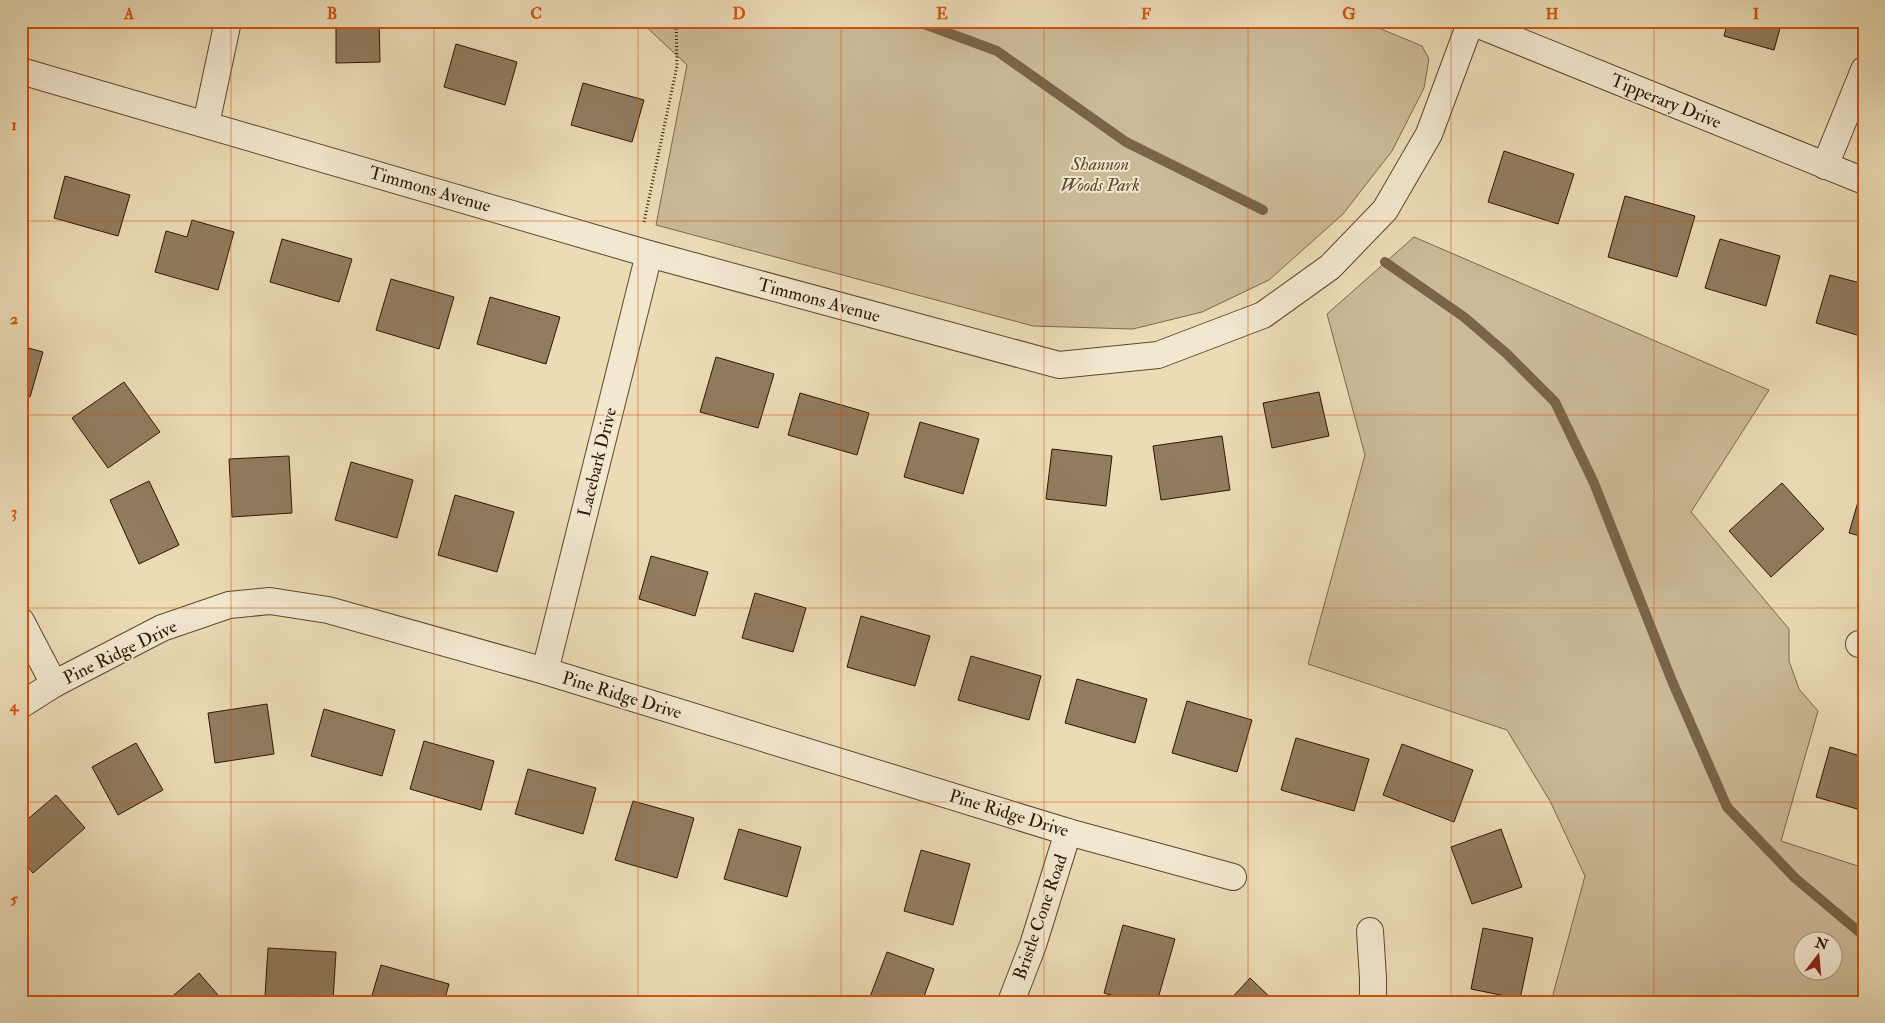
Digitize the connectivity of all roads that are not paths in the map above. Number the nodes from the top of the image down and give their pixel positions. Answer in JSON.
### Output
{"nodes":[{"id":1,"x":228,"y":21,"type":"edge"},
{"id":2,"x":1470,"y":21,"type":"edge"},
{"id":3,"x":1864,"y":70,"type":"edge"},
{"id":4,"x":21,"y":71,"type":"edge"},
{"id":5,"x":206,"y":124,"type":"junction"},
{"id":6,"x":1825,"y":166,"type":"junction"},
{"id":7,"x":1864,"y":181,"type":"edge"},
{"id":8,"x":649,"y":254,"type":"junction"},
{"id":9,"x":21,"y":621,"type":"edge"},
{"id":10,"x":545,"y":671,"type":"junction"},
{"id":11,"x":54,"y":684,"type":"junction"},
{"id":12,"x":21,"y":705,"type":"edge"},
{"id":13,"x":1068,"y":832,"type":"junction"},
{"id":14,"x":1233,"y":877,"type":"dead end"},
{"id":15,"x":1370,"y":931,"type":"dead end"},
{"id":16,"x":1011,"y":1002,"type":"edge"},
{"id":17,"x":1373,"y":1002,"type":"edge"}],
"edges":[{"from":1,"to":5,"type":"street"},
{"from":2,"to":6,"type":"street","name":"Tipperary Drive"},
{"from":2,"to":8,"type":"street","name":"Timmons Avenue"},
{"from":3,"to":6,"type":"street"},
{"from":4,"to":5,"type":"street","name":"Timmons Avenue"},
{"from":5,"to":8,"type":"street","name":"Timmons Avenue"},
{"from":6,"to":7,"type":"street","name":"Tipperary Drive"},
{"from":8,"to":10,"type":"street","name":"Lacebark Drive"},
{"from":9,"to":11,"type":"street"},
{"from":10,"to":11,"type":"street","name":"Pine Ridge Drive"},
{"from":10,"to":13,"type":"street","name":"Pine Ridge Drive"},
{"from":11,"to":12,"type":"street","name":"Pine Ridge Drive"},
{"from":13,"to":14,"type":"street","name":"Pine Ridge Drive"},
{"from":13,"to":16,"type":"street","name":"Bristle Cone Road"},
{"from":15,"to":17,"type":"street"}]}
